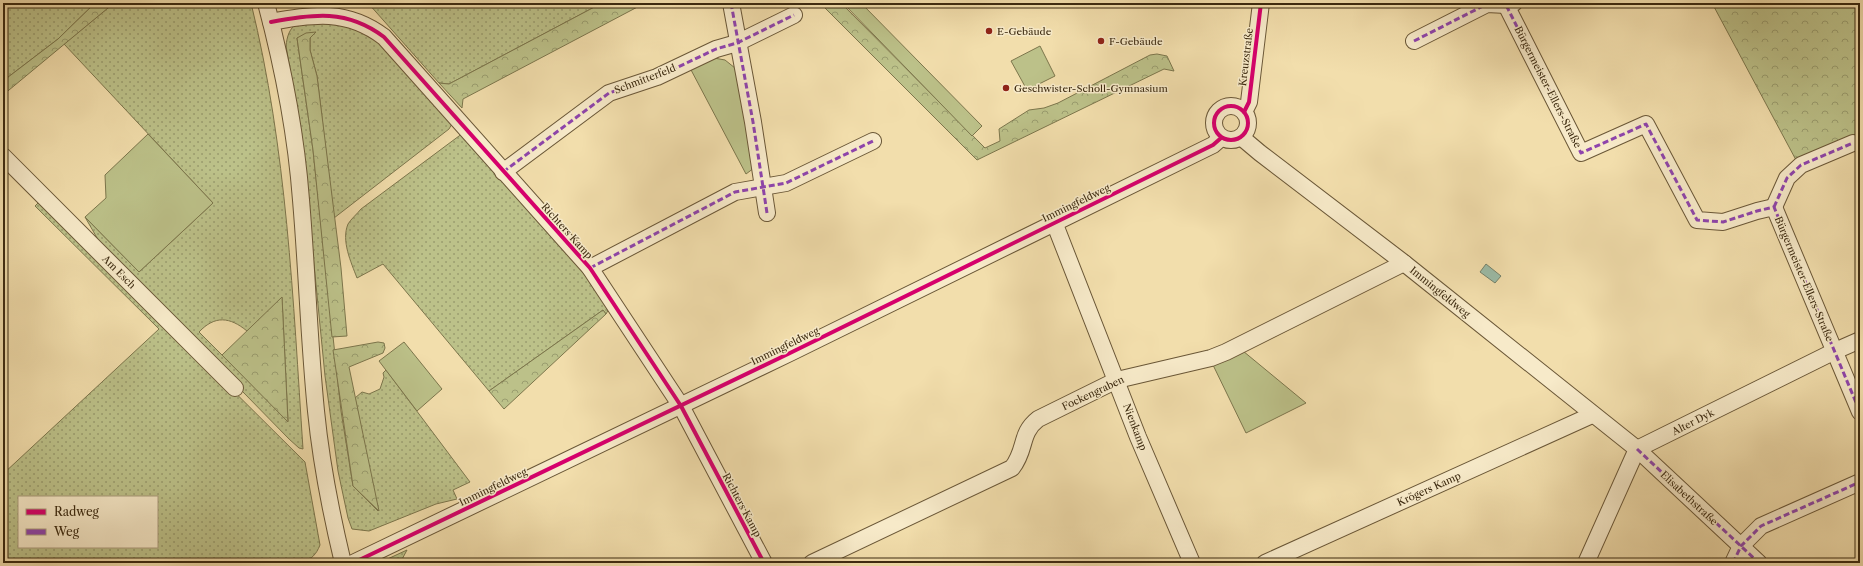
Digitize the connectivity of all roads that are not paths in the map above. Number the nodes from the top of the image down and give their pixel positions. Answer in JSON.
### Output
{"nodes":[{"id":1,"x":266,"y":3,"type":"edge"},
{"id":2,"x":731,"y":3,"type":"edge"},
{"id":3,"x":1260,"y":3,"type":"edge"},
{"id":4,"x":1510,"y":4,"type":"edge"},
{"id":5,"x":794,"y":15,"type":"dead end"},
{"id":6,"x":271,"y":22,"type":"junction"},
{"id":7,"x":1414,"y":41,"type":"dead end"},
{"id":8,"x":737,"y":44,"type":"junction"},
{"id":9,"x":1244,"y":112,"type":"junction"},
{"id":10,"x":1241,"y":137,"type":"junction"},
{"id":11,"x":1221,"y":138,"type":"junction"},
{"id":12,"x":873,"y":141,"type":"dead end"},
{"id":13,"x":1853,"y":143,"type":"dead end"},
{"id":14,"x":3,"y":156,"type":"edge"},
{"id":15,"x":503,"y":172,"type":"junction"},
{"id":16,"x":762,"y":187,"type":"junction"},
{"id":17,"x":1774,"y":207,"type":"junction"},
{"id":18,"x":767,"y":213,"type":"dead end"},
{"id":19,"x":1054,"y":222,"type":"junction"},
{"id":20,"x":1404,"y":263,"type":"junction"},
{"id":21,"x":590,"y":268,"type":"junction"},
{"id":22,"x":1860,"y":340,"type":"edge"},
{"id":23,"x":1835,"y":351,"type":"junction"},
{"id":24,"x":1117,"y":380,"type":"junction"},
{"id":25,"x":236,"y":388,"type":"dead end"},
{"id":26,"x":681,"y":406,"type":"junction"},
{"id":27,"x":1860,"y":412,"type":"edge"},
{"id":28,"x":1592,"y":415,"type":"junction"},
{"id":29,"x":1637,"y":449,"type":"junction"},
{"id":30,"x":1860,"y":482,"type":"edge"},
{"id":31,"x":1741,"y":546,"type":"junction"},
{"id":32,"x":343,"y":563,"type":"edge"},
{"id":33,"x":353,"y":563,"type":"edge"},
{"id":34,"x":764,"y":563,"type":"edge"},
{"id":35,"x":812,"y":563,"type":"edge"},
{"id":36,"x":1192,"y":563,"type":"edge"},
{"id":37,"x":1265,"y":563,"type":"edge"},
{"id":38,"x":1586,"y":563,"type":"edge"},
{"id":39,"x":1733,"y":563,"type":"edge"},
{"id":40,"x":1759,"y":563,"type":"edge"}],
"edges":[{"from":1,"to":6,"type":"street"},
{"from":2,"to":8,"type":"street"},
{"from":3,"to":9,"type":"street","name":"Kreuzstraße"},
{"from":4,"to":7,"type":"street","name":"Bürgermeister-Ellers-Straße"},
{"from":4,"to":17,"type":"street","name":"Bürgermeister-Ellers-Straße"},
{"from":5,"to":8,"type":"street","name":"Schmitterfeld"},
{"from":6,"to":15,"type":"street","name":"Richters Kamp"},
{"from":6,"to":32,"type":"street"},
{"from":8,"to":15,"type":"street","name":"Schmitterfeld"},
{"from":8,"to":16,"type":"street"},
{"from":9,"to":10,"type":"street"},
{"from":9,"to":11,"type":"street"},
{"from":10,"to":11,"type":"street"},
{"from":10,"to":20,"type":"street","name":"Immingfeldweg"},
{"from":11,"to":19,"type":"street","name":"Immingfeldweg"},
{"from":12,"to":16,"type":"street"},
{"from":13,"to":17,"type":"street","name":"Bürgermeister-Ellers-Straße"},
{"from":14,"to":25,"type":"street","name":"Am Esch"},
{"from":15,"to":21,"type":"street","name":"Richters Kamp"},
{"from":16,"to":18,"type":"street"},
{"from":16,"to":21,"type":"street"},
{"from":17,"to":23,"type":"street","name":"Bürgermeister-Ellers-Straße"},
{"from":19,"to":24,"type":"street","name":"Nienkamp"},
{"from":19,"to":26,"type":"street","name":"Immingfeldweg"},
{"from":20,"to":24,"type":"street","name":"Fockengraben"},
{"from":20,"to":28,"type":"street","name":"Immingfeldweg"},
{"from":21,"to":26,"type":"street","name":"Richters Kamp"},
{"from":22,"to":23,"type":"street","name":"Alter Dyk"},
{"from":23,"to":27,"type":"street"},
{"from":23,"to":29,"type":"street","name":"Alter Dyk"},
{"from":24,"to":35,"type":"street","name":"Fockengraben"},
{"from":24,"to":36,"type":"street","name":"Nienkamp"},
{"from":26,"to":33,"type":"street","name":"Immingfeldweg"},
{"from":26,"to":34,"type":"street","name":"Richters Kamp"},
{"from":28,"to":29,"type":"street","name":"Immingfeldweg"},
{"from":28,"to":37,"type":"street","name":"Krögers Kamp"},
{"from":29,"to":31,"type":"street","name":"Elisabethstraße"},
{"from":29,"to":38,"type":"street"},
{"from":30,"to":31,"type":"street"},
{"from":31,"to":39,"type":"street"},
{"from":31,"to":40,"type":"street","name":"Elisabethstraße"}]}
